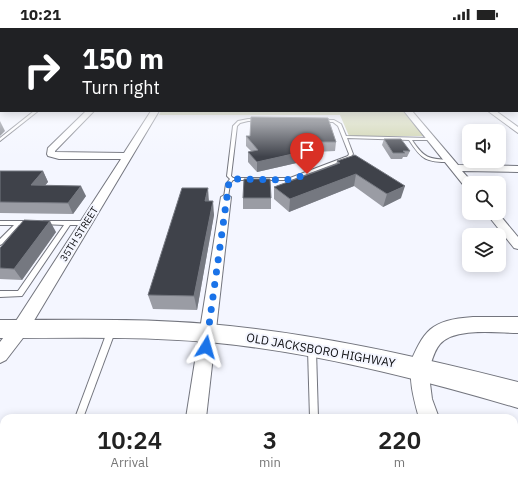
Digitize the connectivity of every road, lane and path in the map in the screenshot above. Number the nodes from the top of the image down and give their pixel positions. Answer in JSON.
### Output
{"nodes":[{"id":1,"x":32,"y":115,"type":"edge"},
{"id":2,"x":86,"y":115,"type":"edge"},
{"id":3,"x":153,"y":115,"type":"edge"},
{"id":4,"x":411,"y":115,"type":"edge"},
{"id":5,"x":497,"y":115,"type":"edge"},
{"id":6,"x":518,"y":131,"type":"edge"},
{"id":7,"x":346,"y":138,"type":"junction"},
{"id":8,"x":410,"y":138,"type":"junction"},
{"id":9,"x":431,"y":138,"type":"junction"},
{"id":10,"x":0,"y":140,"type":"edge"},
{"id":11,"x":128,"y":156,"type":"junction"},
{"id":12,"x":452,"y":165,"type":"junction"},
{"id":13,"x":518,"y":169,"type":"edge"},
{"id":14,"x":462,"y":177,"type":"edge"},
{"id":15,"x":232,"y":179,"type":"junction"},
{"id":16,"x":226,"y":197,"type":"joint"},
{"id":17,"x":498,"y":220,"type":"edge"},
{"id":18,"x":0,"y":223,"type":"edge"},
{"id":19,"x":18,"y":223,"type":"junction"},
{"id":20,"x":32,"y":223,"type":"edge"},
{"id":21,"x":39,"y":223,"type":"edge"},
{"id":22,"x":68,"y":223,"type":"junction"},
{"id":23,"x":86,"y":223,"type":"junction"},
{"id":24,"x":0,"y":243,"type":"edge"},
{"id":25,"x":518,"y":245,"type":"edge"},
{"id":26,"x":0,"y":294,"type":"edge"},
{"id":27,"x":518,"y":325,"type":"edge"},
{"id":28,"x":10,"y":329,"type":"edge"},
{"id":29,"x":112,"y":329,"type":"junction"},
{"id":30,"x":208,"y":333,"type":"junction"},
{"id":31,"x":312,"y":346,"type":"junction"},
{"id":32,"x":0,"y":355,"type":"edge"},
{"id":33,"x":418,"y":368,"type":"junction"},
{"id":34,"x":518,"y":395,"type":"edge"},
{"id":35,"x":80,"y":414,"type":"edge"},
{"id":36,"x":197,"y":414,"type":"edge"},
{"id":37,"x":314,"y":414,"type":"edge"},
{"id":38,"x":428,"y":414,"type":"edge"}],
"edges":[{"from":1,"to":10,"type":"lane"},
{"from":2,"to":11,"type":"street"},
{"from":3,"to":11,"type":"street","name":"35TH STREET"},
{"from":4,"to":9,"type":"street"},
{"from":5,"to":6,"type":"street"},
{"from":7,"to":8,"type":"lane"},
{"from":7,"to":15,"type":"lane"},
{"from":7,"to":15,"type":"lane"},
{"from":8,"to":9,"type":"lane"},
{"from":8,"to":12,"type":"lane"},
{"from":9,"to":12,"type":"street"},
{"from":11,"to":23,"type":"street","name":"35TH STREET"},
{"from":12,"to":13,"type":"street"},
{"from":12,"to":14,"type":"street"},
{"from":15,"to":16,"type":"lane"},
{"from":16,"to":30,"type":"street"},
{"from":17,"to":25,"type":"street"},
{"from":18,"to":19,"type":"lane"},
{"from":19,"to":20,"type":"lane"},
{"from":19,"to":24,"type":"lane"},
{"from":21,"to":22,"type":"lane"},
{"from":22,"to":23,"type":"lane"},
{"from":22,"to":26,"type":"lane"},
{"from":23,"to":28,"type":"street","name":"35TH STREET"},
{"from":27,"to":33,"type":"street"},
{"from":28,"to":29,"type":"main road","name":"OLD JACKSBORO HIGHWAY"},
{"from":28,"to":32,"type":"street","name":"35TH STREET"},
{"from":29,"to":30,"type":"main road","name":"OLD JACKSBORO HIGHWAY"},
{"from":29,"to":35,"type":"lane"},
{"from":30,"to":31,"type":"main road","name":"OLD JACKSBORO HIGHWAY"},
{"from":30,"to":36,"type":"street"},
{"from":31,"to":33,"type":"main road","name":"OLD JACKSBORO HIGHWAY"},
{"from":31,"to":37,"type":"lane"},
{"from":33,"to":34,"type":"main road","name":"OLD JACKSBORO HIGHWAY"},
{"from":33,"to":38,"type":"street"}]}
